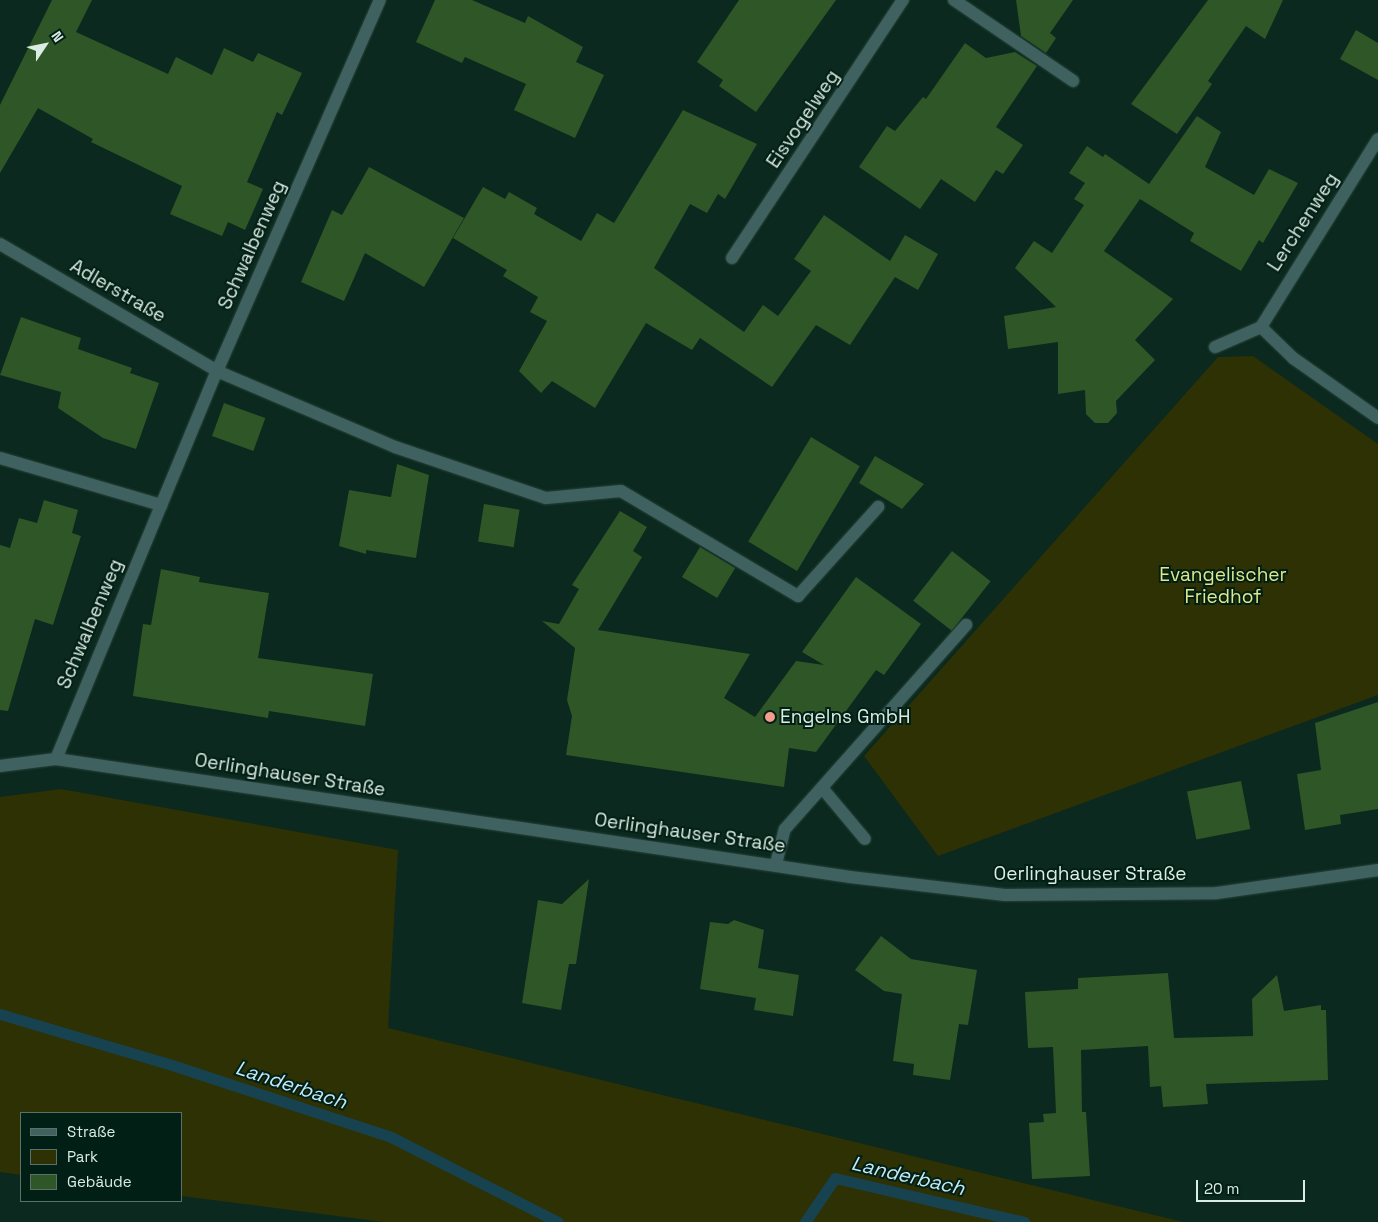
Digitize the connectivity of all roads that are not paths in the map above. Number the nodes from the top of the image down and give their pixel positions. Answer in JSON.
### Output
{"nodes":[{"id":1,"x":380,"y":0,"type":"edge"},
{"id":2,"x":904,"y":0,"type":"edge"},
{"id":3,"x":954,"y":0,"type":"edge"},
{"id":4,"x":1073,"y":81,"type":"dead end"},
{"id":5,"x":1378,"y":139,"type":"edge"},
{"id":6,"x":0,"y":244,"type":"edge"},
{"id":7,"x":732,"y":258,"type":"dead end"},
{"id":8,"x":1261,"y":327,"type":"junction"},
{"id":9,"x":1215,"y":347,"type":"dead end"},
{"id":10,"x":217,"y":371,"type":"junction"},
{"id":11,"x":1378,"y":418,"type":"edge"},
{"id":12,"x":0,"y":458,"type":"edge"},
{"id":13,"x":161,"y":505,"type":"junction"},
{"id":14,"x":878,"y":506,"type":"dead end"},
{"id":15,"x":966,"y":625,"type":"dead end"},
{"id":16,"x":56,"y":759,"type":"junction"},
{"id":17,"x":0,"y":766,"type":"edge"},
{"id":18,"x":823,"y":789,"type":"junction"},
{"id":19,"x":865,"y":839,"type":"dead end"},
{"id":20,"x":776,"y":864,"type":"junction"},
{"id":21,"x":1378,"y":870,"type":"edge"}],
"edges":[{"from":1,"to":10,"type":"street","name":"Schwalbenweg"},
{"from":2,"to":7,"type":"street","name":"Eisvogelweg"},
{"from":3,"to":4,"type":"street"},
{"from":5,"to":8,"type":"street","name":"Lerchenweg"},
{"from":6,"to":10,"type":"street","name":"Adlerstraße"},
{"from":8,"to":9,"type":"street"},
{"from":8,"to":11,"type":"street"},
{"from":10,"to":13,"type":"street","name":"Schwalbenweg"},
{"from":10,"to":14,"type":"street","name":"Adlerstraße"},
{"from":12,"to":13,"type":"street"},
{"from":13,"to":16,"type":"street","name":"Schwalbenweg"},
{"from":15,"to":18,"type":"street"},
{"from":16,"to":17,"type":"street","name":"Oerlinghauser Straße"},
{"from":16,"to":20,"type":"street","name":"Oerlinghauser Straße"},
{"from":18,"to":19,"type":"street"},
{"from":18,"to":20,"type":"street"},
{"from":20,"to":21,"type":"street","name":"Oerlinghauser Straße"}]}
